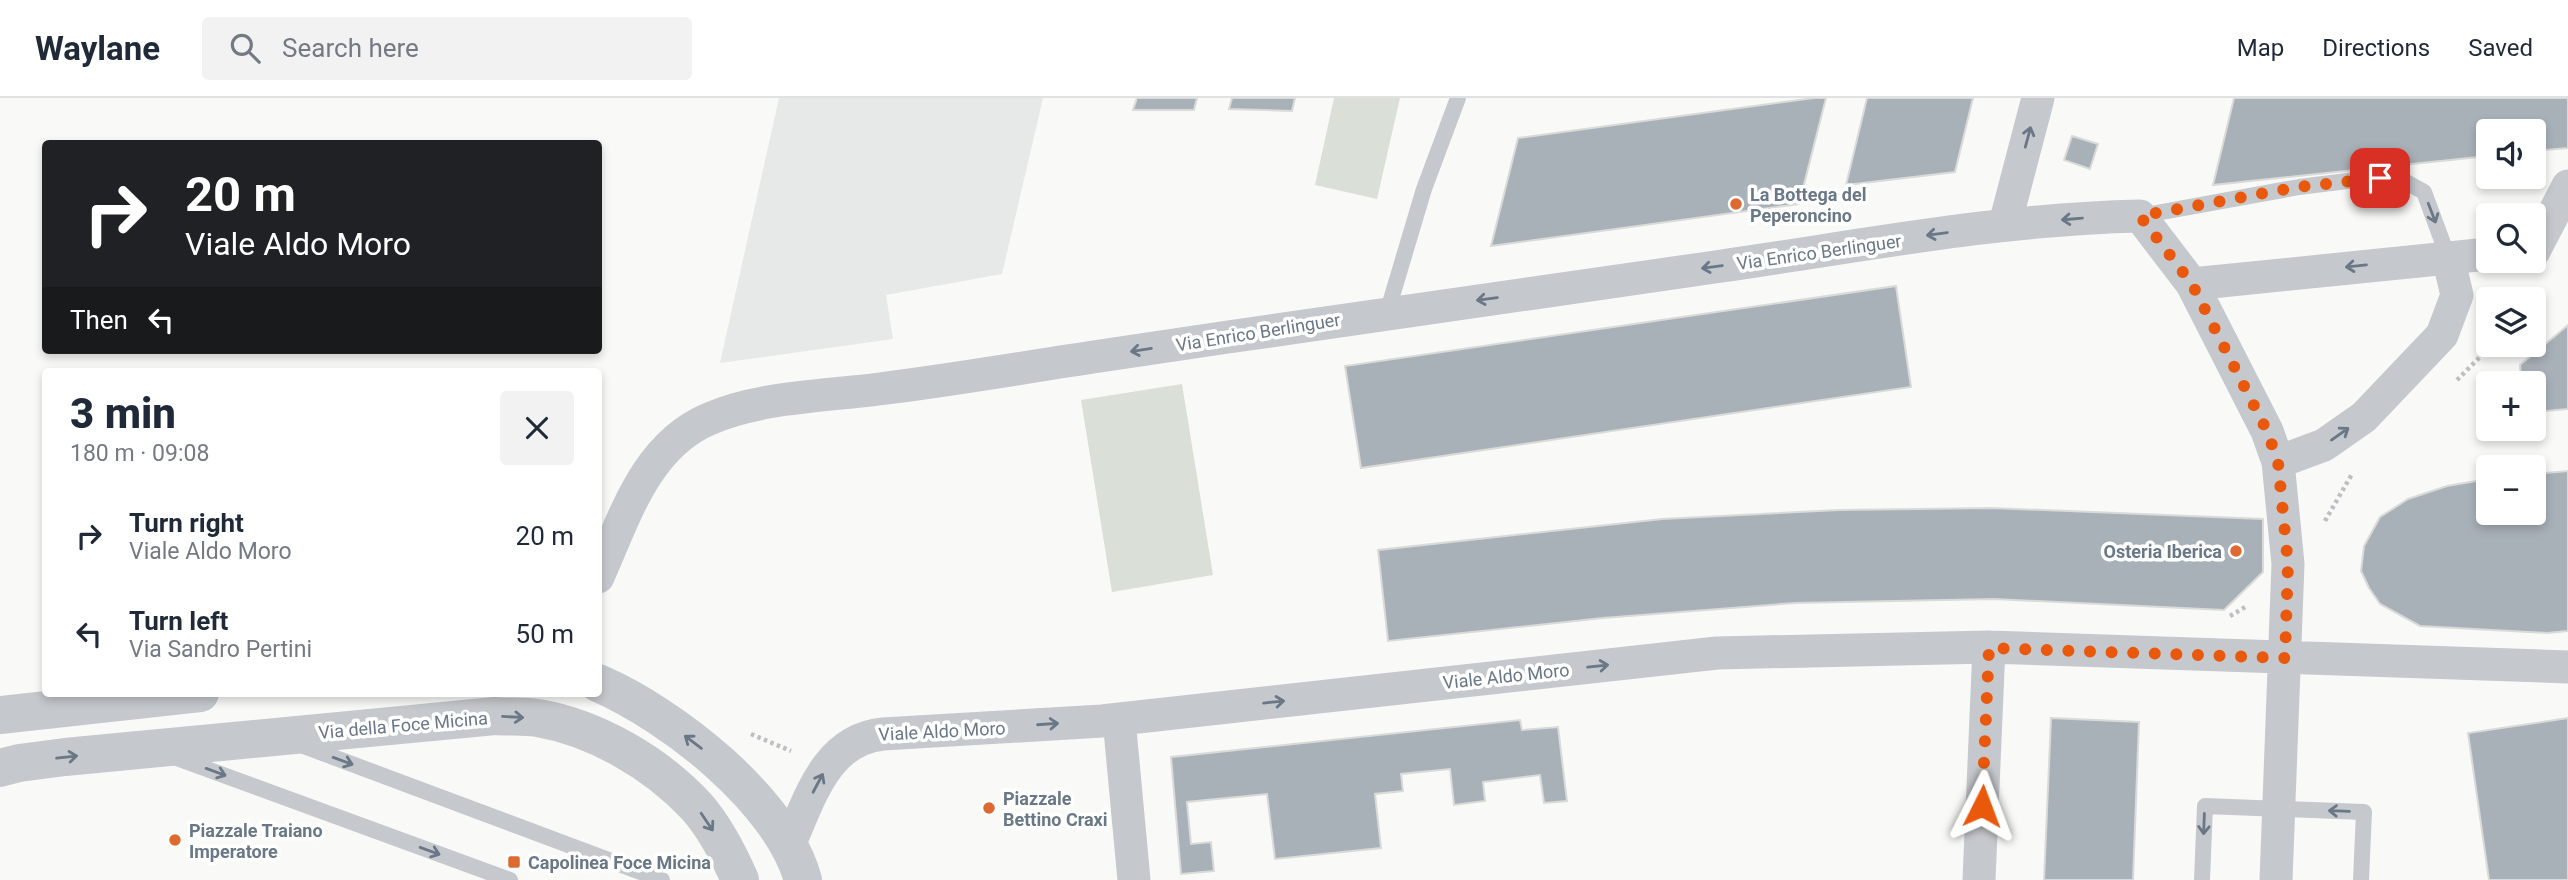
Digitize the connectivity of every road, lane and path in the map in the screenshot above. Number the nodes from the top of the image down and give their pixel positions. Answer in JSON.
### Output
{"nodes":[{"id":1,"x":1458,"y":98,"type":"edge"},
{"id":2,"x":2038,"y":98,"type":"edge"},
{"id":3,"x":2568,"y":187,"type":"edge"},
{"id":4,"x":2140,"y":216,"type":"junction"},
{"id":5,"x":2005,"y":224,"type":"junction"},
{"id":6,"x":2546,"y":228,"type":"edge"},
{"id":7,"x":2476,"y":255,"type":"edge"},
{"id":8,"x":2448,"y":257,"type":"junction"},
{"id":9,"x":2192,"y":284,"type":"junction"},
{"id":10,"x":1387,"y":313,"type":"junction"},
{"id":11,"x":2278,"y":462,"type":"junction"},
{"id":12,"x":602,"y":568,"type":"edge"},
{"id":13,"x":1989,"y":648,"type":"junction"},
{"id":14,"x":2285,"y":658,"type":"junction"},
{"id":15,"x":2568,"y":667,"type":"edge"},
{"id":16,"x":602,"y":685,"type":"edge"},
{"id":17,"x":164,"y":697,"type":"edge"},
{"id":18,"x":0,"y":715,"type":"edge"},
{"id":19,"x":1118,"y":719,"type":"junction"},
{"id":20,"x":279,"y":737,"type":"junction"},
{"id":21,"x":152,"y":749,"type":"junction"},
{"id":22,"x":0,"y":768,"type":"edge"},
{"id":23,"x":2279,"y":808,"type":"junction"},
{"id":24,"x":789,"y":845,"type":"junction"},
{"id":25,"x":510,"y":880,"type":"edge"},
{"id":26,"x":662,"y":880,"type":"edge"},
{"id":27,"x":740,"y":880,"type":"edge"},
{"id":28,"x":803,"y":880,"type":"edge"},
{"id":29,"x":1134,"y":880,"type":"edge"},
{"id":30,"x":1979,"y":880,"type":"edge"},
{"id":31,"x":2202,"y":880,"type":"edge"},
{"id":32,"x":2276,"y":880,"type":"edge"},
{"id":33,"x":2361,"y":880,"type":"edge"}],
"edges":[{"from":1,"to":10,"type":"lane"},
{"from":5,"to":2,"type":"street","one_way":true},
{"from":3,"to":6,"type":"street"},
{"from":4,"to":5,"type":"street","name":"Via Enrico Berlinguer","one_way":true},
{"from":4,"to":8,"type":"lane","one_way":true},
{"from":4,"to":9,"type":"street"},
{"from":5,"to":10,"type":"street","name":"Via Enrico Berlinguer","one_way":true},
{"from":7,"to":8,"type":"street"},
{"from":8,"to":9,"type":"street","one_way":true},
{"from":11,"to":8,"type":"street","one_way":true},
{"from":9,"to":11,"type":"street"},
{"from":10,"to":12,"type":"street","name":"Via Enrico Berlinguer","one_way":true},
{"from":11,"to":14,"type":"street"},
{"from":13,"to":14,"type":"street","name":"Viale Aldo Moro"},
{"from":19,"to":13,"type":"street","name":"Viale Aldo Moro","one_way":true},
{"from":13,"to":30,"type":"street"},
{"from":14,"to":15,"type":"street","name":"Viale Aldo Moro"},
{"from":14,"to":23,"type":"street"},
{"from":24,"to":16,"type":"street","one_way":true},
{"from":17,"to":18,"type":"street"},
{"from":24,"to":19,"type":"street","name":"Viale Aldo Moro","one_way":true},
{"from":19,"to":29,"type":"street"},
{"from":20,"to":21,"type":"street","name":"Via della Foce Micina"},
{"from":20,"to":26,"type":"lane","one_way":true},
{"from":20,"to":27,"type":"street","name":"Via della Foce Micina","one_way":true},
{"from":22,"to":21,"type":"street","name":"Via della Foce Micina","one_way":true},
{"from":21,"to":25,"type":"lane","one_way":true},
{"from":23,"to":31,"type":"lane","one_way":true},
{"from":23,"to":32,"type":"street"},
{"from":33,"to":23,"type":"lane","one_way":true},
{"from":24,"to":28,"type":"street"}]}
